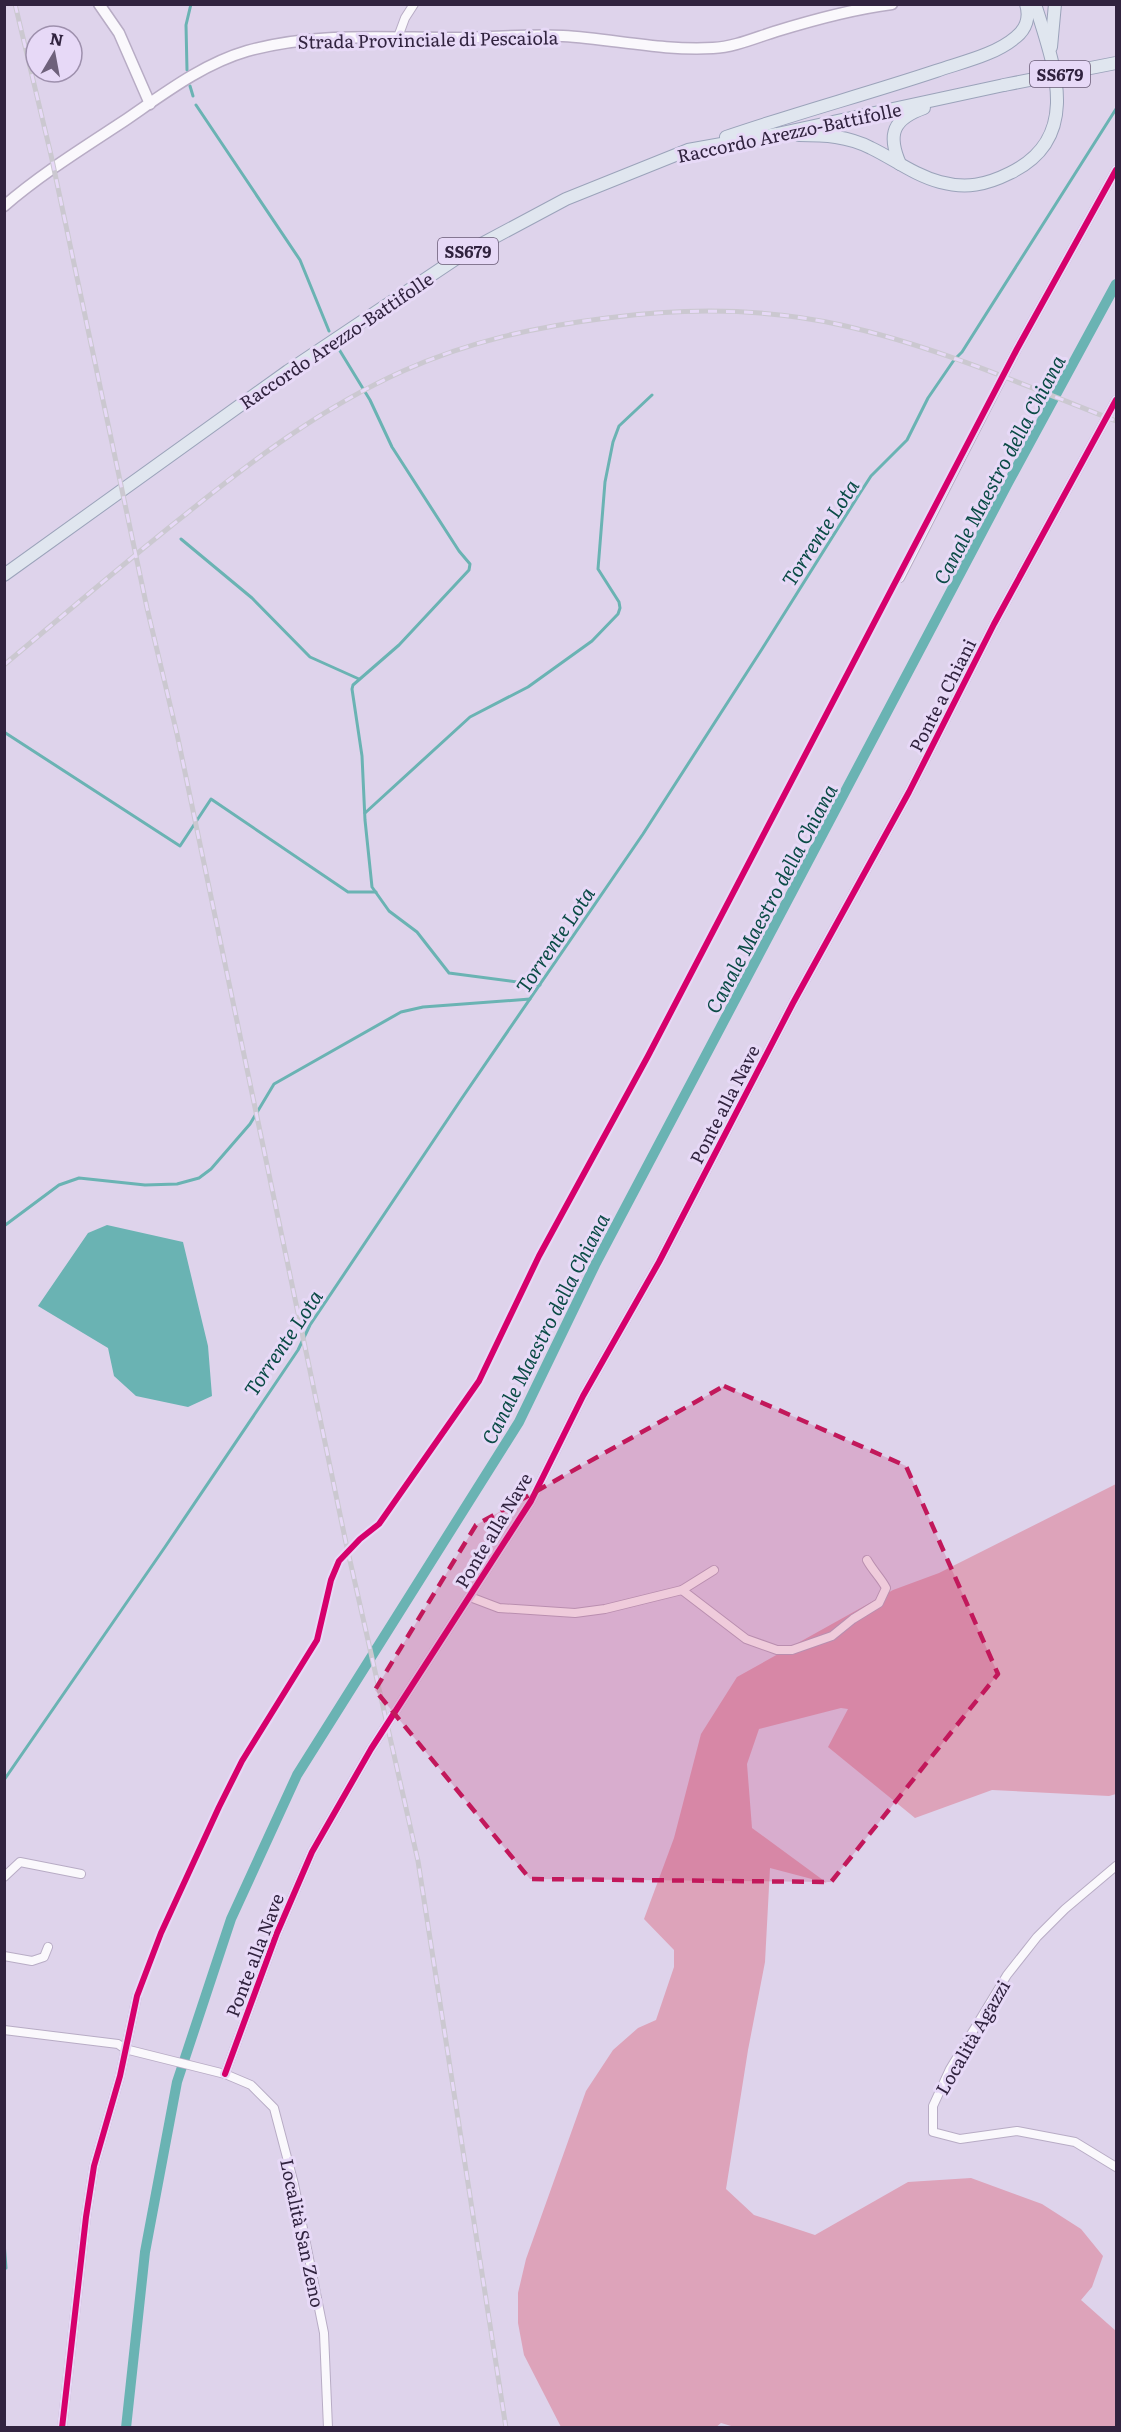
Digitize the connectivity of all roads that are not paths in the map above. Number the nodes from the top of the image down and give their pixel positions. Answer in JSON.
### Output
{"nodes":[{"id":1,"x":99,"y":4,"type":"edge"},
{"id":2,"x":414,"y":4,"type":"edge"},
{"id":3,"x":892,"y":4,"type":"edge"},
{"id":4,"x":1026,"y":4,"type":"edge"},
{"id":5,"x":1035,"y":4,"type":"edge"},
{"id":6,"x":1055,"y":4,"type":"edge"},
{"id":7,"x":398,"y":37,"type":"junction"},
{"id":8,"x":1050,"y":54,"type":"junction"},
{"id":9,"x":1116,"y":63,"type":"edge"},
{"id":10,"x":962,"y":94,"type":"junction"},
{"id":11,"x":150,"y":104,"type":"junction"},
{"id":12,"x":777,"y":134,"type":"junction"},
{"id":13,"x":688,"y":150,"type":"junction"},
{"id":14,"x":900,"y":164,"type":"junction"},
{"id":15,"x":1116,"y":170,"type":"edge"},
{"id":16,"x":4,"y":206,"type":"edge"},
{"id":17,"x":1116,"y":400,"type":"edge"},
{"id":18,"x":4,"y":575,"type":"edge"},
{"id":19,"x":900,"y":578,"type":"dead end"},
{"id":20,"x":793,"y":1003,"type":"joint"},
{"id":21,"x":867,"y":1560,"type":"dead end"},
{"id":22,"x":714,"y":1570,"type":"dead end"},
{"id":23,"x":682,"y":1590,"type":"junction"},
{"id":24,"x":470,"y":1597,"type":"junction"},
{"id":25,"x":1116,"y":1866,"type":"edge"},
{"id":26,"x":81,"y":1874,"type":"dead end"},
{"id":27,"x":4,"y":1877,"type":"edge"},
{"id":28,"x":48,"y":1947,"type":"dead end"},
{"id":29,"x":4,"y":1956,"type":"edge"},
{"id":30,"x":137,"y":1996,"type":"dead end"},
{"id":31,"x":4,"y":2030,"type":"edge"},
{"id":32,"x":125,"y":2049,"type":"junction"},
{"id":33,"x":221,"y":2073,"type":"junction"},
{"id":34,"x":1116,"y":2167,"type":"edge"},
{"id":35,"x":62,"y":2427,"type":"edge"},
{"id":36,"x":328,"y":2427,"type":"edge"}],
"edges":[{"from":1,"to":11,"type":"main road"},
{"from":2,"to":7,"type":"street"},
{"from":3,"to":7,"type":"main road","name":"Strada Provinciale di Pescaiola"},
{"from":4,"to":13,"type":"main road"},
{"from":5,"to":8,"type":"main road"},
{"from":6,"to":8,"type":"main road"},
{"from":7,"to":11,"type":"main road","name":"Strada Provinciale di Pescaiola"},
{"from":8,"to":14,"type":"main road"},
{"from":9,"to":10,"type":"main road","name":"Raccordo Arezzo-Battifolle","number":"SS679","bridge":true},
{"from":10,"to":12,"type":"main road","name":"Raccordo Arezzo-Battifolle","number":"SS679"},
{"from":10,"to":14,"type":"main road"},
{"from":11,"to":16,"type":"main road","name":"Strada Provinciale di Pescaiola"},
{"from":12,"to":13,"type":"main road","name":"Raccordo Arezzo-Battifolle","number":"SS679"},
{"from":12,"to":14,"type":"main road"},
{"from":13,"to":18,"type":"main road","name":"Raccordo Arezzo-Battifolle","number":"SS679"},
{"from":15,"to":19,"type":"street"},
{"from":17,"to":20,"type":"street","name":"Ponte a Chiani"},
{"from":20,"to":24,"type":"street","name":"Ponte alla Nave"},
{"from":21,"to":23,"type":"street"},
{"from":22,"to":23,"type":"street","name":"Ponte alla Nave"},
{"from":23,"to":24,"type":"street","name":"Ponte alla Nave"},
{"from":24,"to":33,"type":"street","name":"Ponte alla Nave"},
{"from":25,"to":34,"type":"street","name":"Località Agazzi"},
{"from":26,"to":27,"type":"street"},
{"from":28,"to":29,"type":"street"},
{"from":30,"to":32,"type":"street"},
{"from":31,"to":32,"type":"street"},
{"from":32,"to":33,"type":"street","name":"Località San Zeno"},
{"from":32,"to":35,"type":"street"},
{"from":33,"to":36,"type":"street","name":"Località San Zeno"}]}
